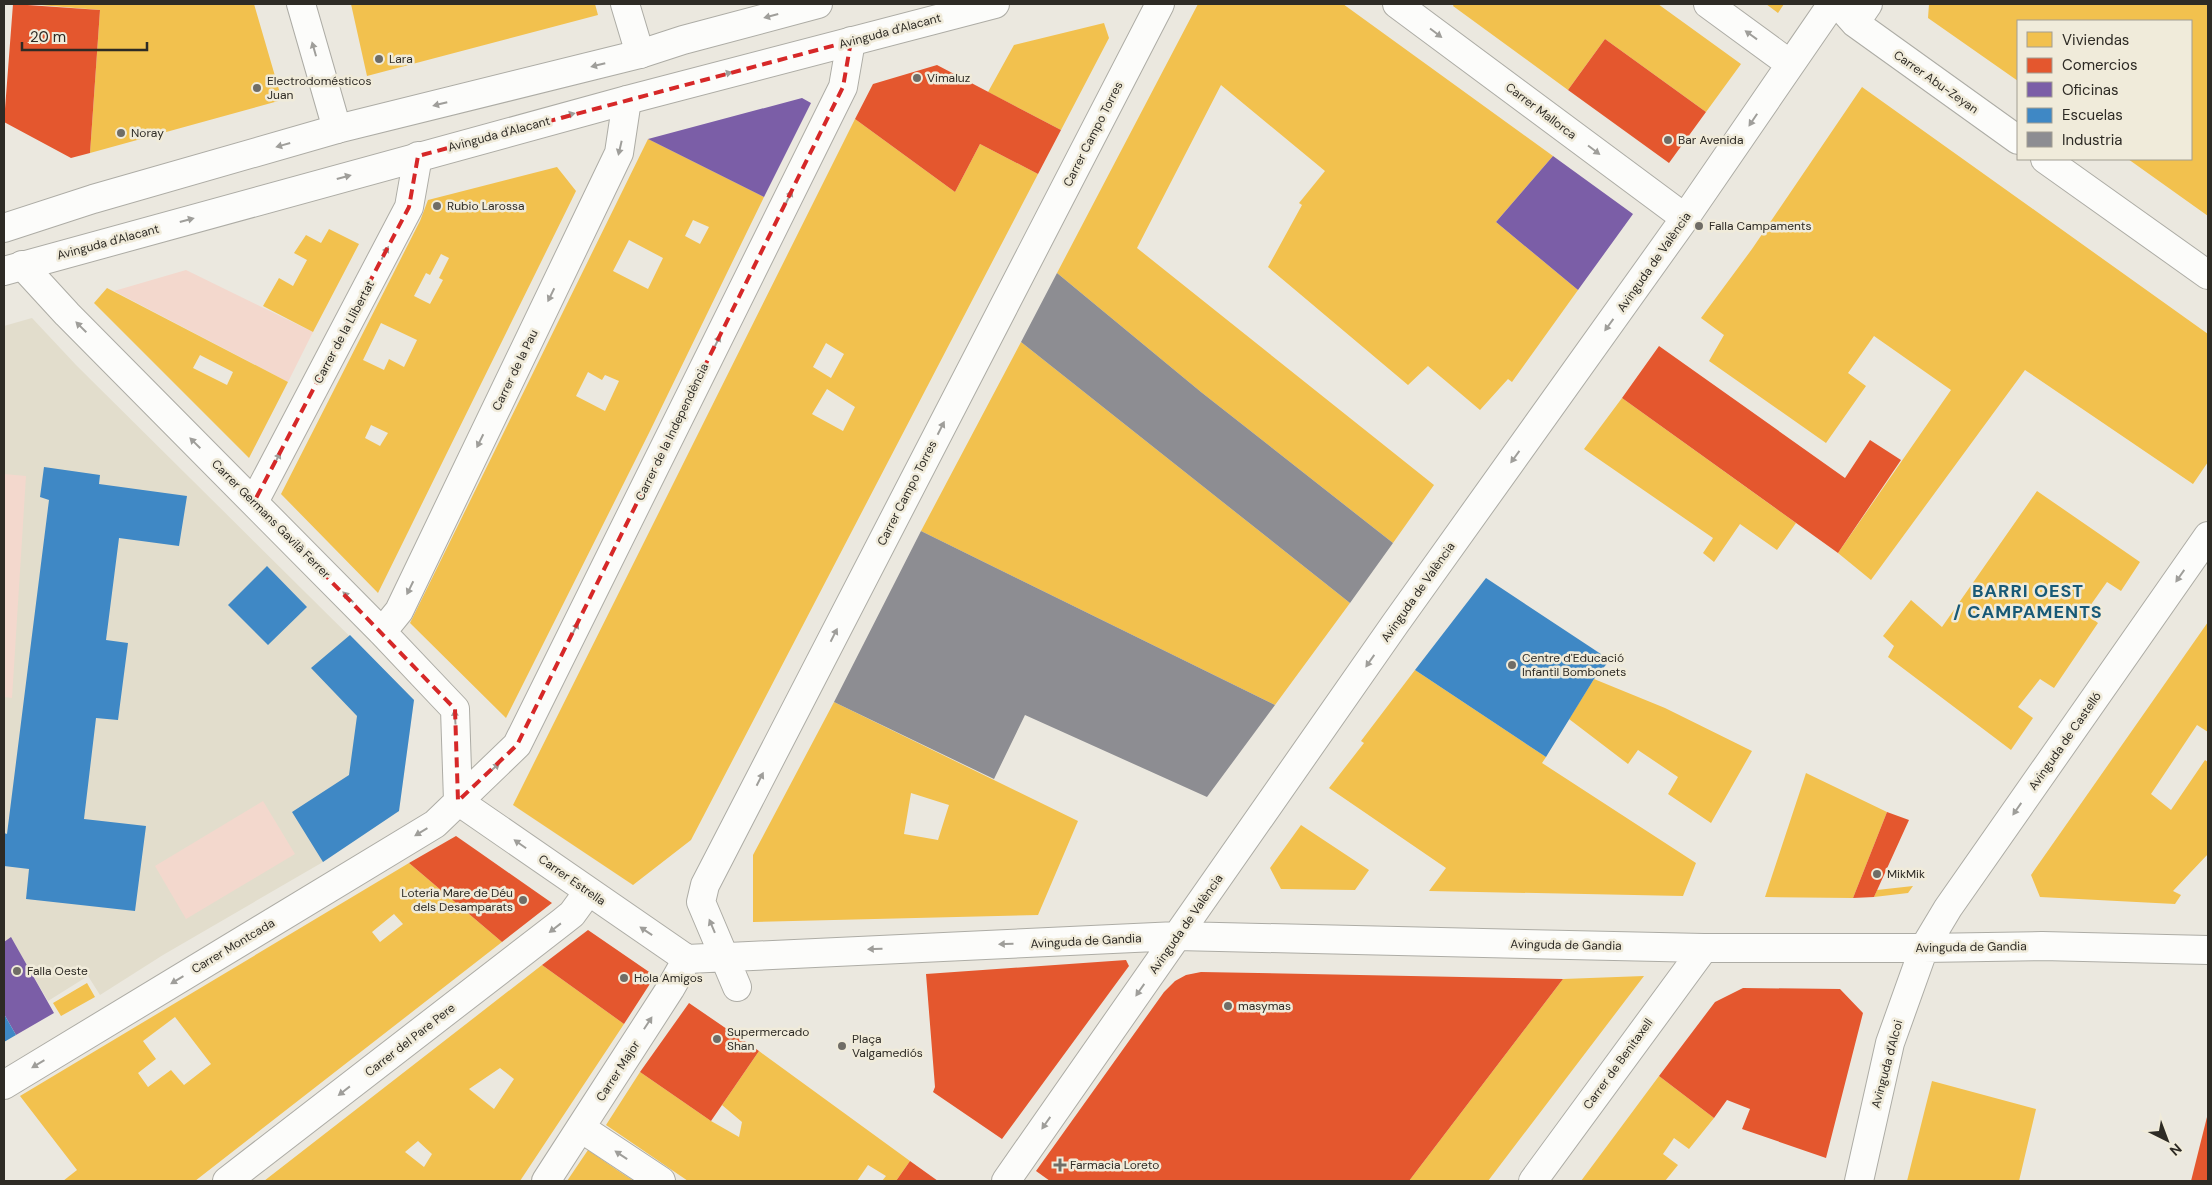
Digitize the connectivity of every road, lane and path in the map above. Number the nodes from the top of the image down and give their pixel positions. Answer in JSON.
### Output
{"nodes":[{"id":1,"x":301,"y":4,"type":"edge"},
{"id":2,"x":626,"y":4,"type":"edge"},
{"id":3,"x":818,"y":4,"type":"edge"},
{"id":4,"x":995,"y":4,"type":"edge"},
{"id":5,"x":1160,"y":4,"type":"edge"},
{"id":6,"x":1396,"y":4,"type":"edge"},
{"id":7,"x":1708,"y":4,"type":"edge"},
{"id":8,"x":1832,"y":4,"type":"edge"},
{"id":9,"x":1856,"y":10,"type":"edge"},
{"id":10,"x":851,"y":41,"type":"junction"},
{"id":11,"x":640,"y":54,"type":"junction"},
{"id":12,"x":1790,"y":64,"type":"junction"},
{"id":13,"x":627,"y":100,"type":"junction"},
{"id":14,"x":337,"y":129,"type":"junction"},
{"id":15,"x":2017,"y":139,"type":"edge"},
{"id":16,"x":418,"y":156,"type":"junction"},
{"id":17,"x":2046,"y":160,"type":"edge"},
{"id":18,"x":1685,"y":218,"type":"junction"},
{"id":19,"x":4,"y":228,"type":"edge"},
{"id":20,"x":4,"y":240,"type":"edge"},
{"id":21,"x":13,"y":268,"type":"edge"},
{"id":22,"x":2208,"y":275,"type":"edge"},
{"id":23,"x":254,"y":502,"type":"junction"},
{"id":24,"x":2208,"y":536,"type":"edge"},
{"id":25,"x":382,"y":632,"type":"junction"},
{"id":26,"x":458,"y":801,"type":"junction"},
{"id":27,"x":588,"y":892,"type":"junction"},
{"id":28,"x":1177,"y":936,"type":"junction"},
{"id":29,"x":1704,"y":948,"type":"junction"},
{"id":30,"x":1924,"y":948,"type":"junction"},
{"id":31,"x":2208,"y":950,"type":"edge"},
{"id":32,"x":687,"y":958,"type":"junction"},
{"id":33,"x":725,"y":958,"type":"junction"},
{"id":34,"x":737,"y":987,"type":"dead end"},
{"id":35,"x":4,"y":1085,"type":"edge"},
{"id":36,"x":581,"y":1128,"type":"junction"},
{"id":37,"x":227,"y":1181,"type":"edge"},
{"id":38,"x":546,"y":1181,"type":"edge"},
{"id":39,"x":661,"y":1181,"type":"edge"},
{"id":40,"x":1006,"y":1181,"type":"edge"},
{"id":41,"x":1533,"y":1181,"type":"edge"},
{"id":42,"x":1859,"y":1181,"type":"edge"}],
"edges":[{"from":14,"to":1,"type":"street","one_way":true},
{"from":2,"to":11,"type":"street"},
{"from":3,"to":11,"type":"street","one_way":true},
{"from":4,"to":10,"type":"street","name":"Avinguda d'Alacant"},
{"from":33,"to":5,"type":"street","name":"Carrer Campo Torres","one_way":true},
{"from":6,"to":18,"type":"street","name":"Carrer Mallorca","one_way":true},
{"from":12,"to":7,"type":"street","one_way":true},
{"from":8,"to":12,"type":"street","name":"Avinguda de València"},
{"from":9,"to":15,"type":"street","name":"Carrer Abu-Zeyan"},
{"from":13,"to":10,"type":"street","name":"Avinguda d'Alacant","one_way":true},
{"from":26,"to":10,"type":"street","name":"Carrer de la Independència","one_way":true},
{"from":11,"to":14,"type":"street","one_way":true},
{"from":12,"to":18,"type":"street","name":"Avinguda de València","one_way":true},
{"from":16,"to":13,"type":"street","name":"Avinguda d'Alacant","one_way":true},
{"from":13,"to":25,"type":"street","name":"Carrer de la Pau","one_way":true},
{"from":14,"to":19,"type":"street","one_way":true},
{"from":21,"to":16,"type":"street","name":"Avinguda d'Alacant","one_way":true},
{"from":23,"to":16,"type":"street","name":"Carrer de la Llibertat","one_way":true},
{"from":17,"to":22,"type":"street"},
{"from":18,"to":28,"type":"street","name":"Avinguda de València","one_way":true},
{"from":20,"to":21,"type":"street","name":"Carrer Germans Gavilà Ferrer"},
{"from":23,"to":21,"type":"street","name":"Carrer Germans Gavilà Ferrer","one_way":true},
{"from":25,"to":23,"type":"street","name":"Carrer Germans Gavilà Ferrer","one_way":true},
{"from":24,"to":30,"type":"street","name":"Avinguda de Castelló","one_way":true},
{"from":26,"to":25,"type":"street","name":"Carrer Germans Gavilà Ferrer","one_way":true},
{"from":27,"to":26,"type":"street","name":"Carrer Estrella","one_way":true},
{"from":26,"to":35,"type":"street","name":"Carrer Montcada","one_way":true},
{"from":32,"to":27,"type":"street","name":"Carrer Estrella","one_way":true},
{"from":27,"to":37,"type":"street","name":"Carrer del Pare Pere","one_way":true},
{"from":28,"to":29,"type":"street","name":"Avinguda de Gandia"},
{"from":28,"to":33,"type":"street","name":"Avinguda de Gandia","one_way":true},
{"from":28,"to":40,"type":"street","name":"Avinguda de València","one_way":true},
{"from":29,"to":30,"type":"street","name":"Avinguda de Gandia"},
{"from":29,"to":41,"type":"street","name":"Carrer de Benitaxell"},
{"from":30,"to":31,"type":"street","name":"Avinguda de Gandia"},
{"from":30,"to":42,"type":"street","name":"Avinguda d'Alcoi"},
{"from":32,"to":33,"type":"street"},
{"from":36,"to":32,"type":"street","name":"Carrer Major","one_way":true},
{"from":33,"to":34,"type":"street","name":"Carrer Campo Torres"},
{"from":36,"to":38,"type":"street","name":"Carrer Major"},
{"from":39,"to":36,"type":"street","one_way":true}]}
